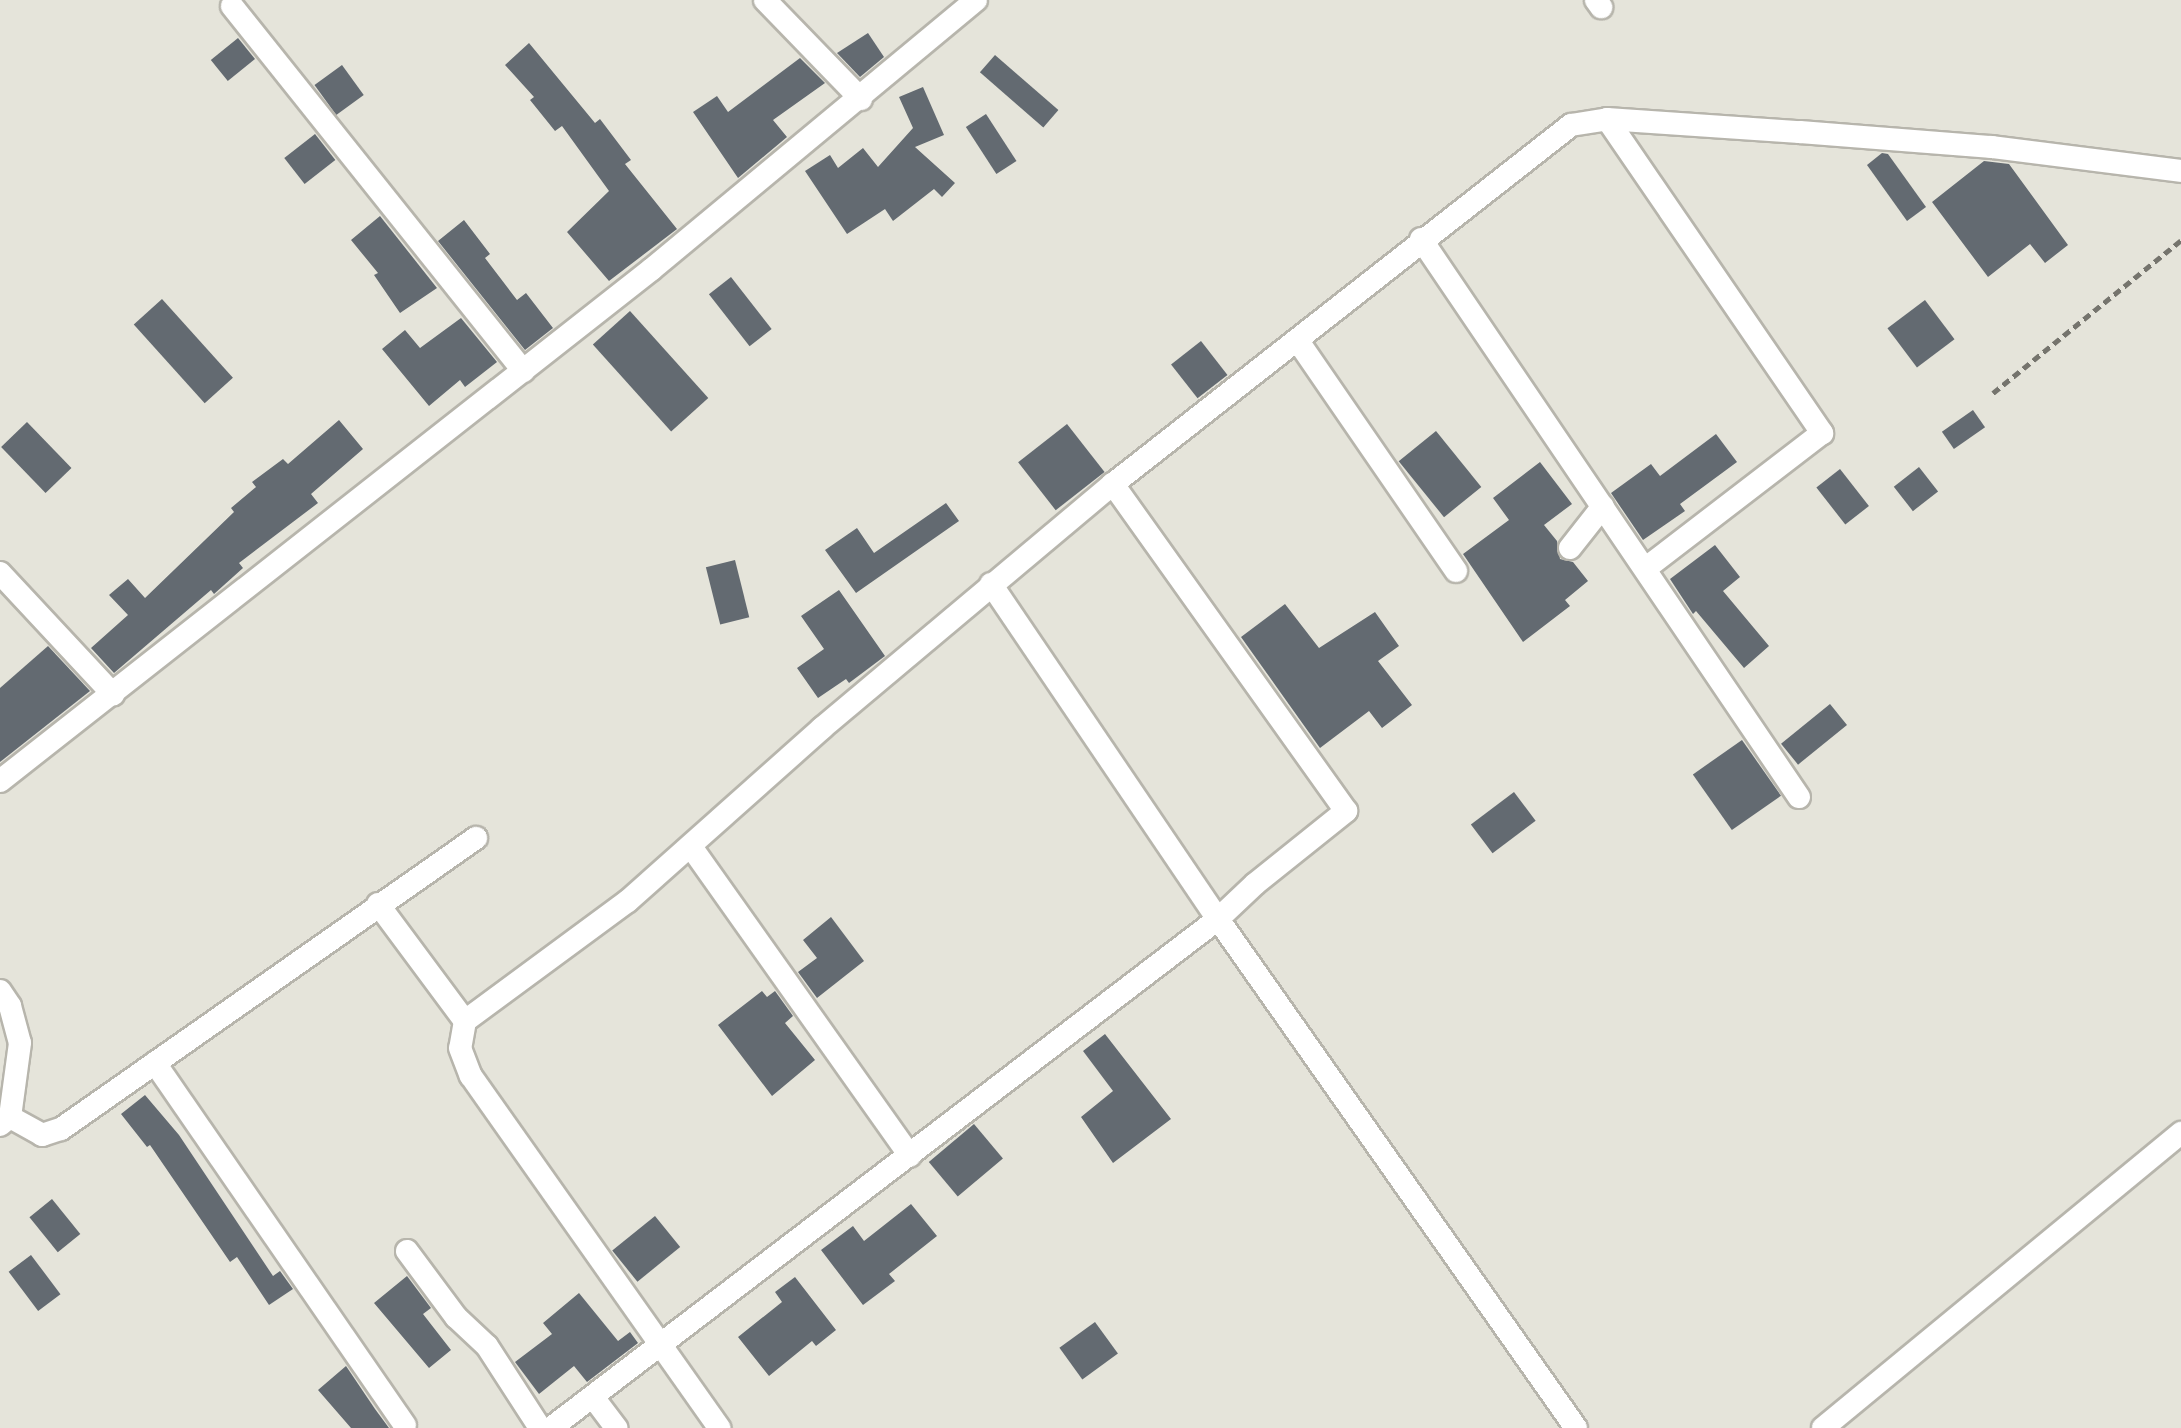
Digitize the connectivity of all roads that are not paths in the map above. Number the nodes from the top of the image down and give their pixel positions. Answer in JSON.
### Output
{"nodes":[{"id":1,"x":765,"y":0,"type":"edge"},
{"id":2,"x":976,"y":0,"type":"edge"},
{"id":3,"x":232,"y":6,"type":"dead end"},
{"id":4,"x":861,"y":99,"type":"junction"},
{"id":5,"x":1607,"y":119,"type":"junction"},
{"id":6,"x":2181,"y":171,"type":"edge"},
{"id":7,"x":1421,"y":239,"type":"junction"},
{"id":8,"x":1298,"y":341,"type":"junction"},
{"id":9,"x":522,"y":371,"type":"junction"},
{"id":10,"x":1113,"y":484,"type":"junction"},
{"id":11,"x":1602,"y":506,"type":"junction"},
{"id":12,"x":1570,"y":548,"type":"dead end"},
{"id":13,"x":1645,"y":569,"type":"junction"},
{"id":14,"x":1456,"y":572,"type":"dead end"},
{"id":15,"x":0,"y":573,"type":"edge"},
{"id":16,"x":991,"y":584,"type":"junction"},
{"id":17,"x":113,"y":694,"type":"junction"},
{"id":18,"x":0,"y":781,"type":"edge"},
{"id":19,"x":1799,"y":797,"type":"dead end"},
{"id":20,"x":476,"y":838,"type":"dead end"},
{"id":21,"x":692,"y":848,"type":"junction"},
{"id":22,"x":378,"y":904,"type":"junction"},
{"id":23,"x":1218,"y":920,"type":"junction"},
{"id":24,"x":0,"y":991,"type":"edge"},
{"id":25,"x":466,"y":1021,"type":"junction"},
{"id":26,"x":155,"y":1063,"type":"junction"},
{"id":27,"x":5,"y":1121,"type":"edge"},
{"id":28,"x":2181,"y":1133,"type":"edge"},
{"id":29,"x":910,"y":1156,"type":"junction"},
{"id":30,"x":407,"y":1251,"type":"dead end"},
{"id":31,"x":662,"y":1342,"type":"junction"},
{"id":32,"x":593,"y":1397,"type":"junction"},
{"id":33,"x":404,"y":1426,"type":"edge"},
{"id":34,"x":540,"y":1428,"type":"edge"},
{"id":35,"x":550,"y":1428,"type":"edge"},
{"id":36,"x":616,"y":1428,"type":"edge"},
{"id":37,"x":719,"y":1428,"type":"edge"},
{"id":38,"x":1576,"y":1428,"type":"edge"},
{"id":39,"x":1822,"y":1428,"type":"edge"}],
"edges":[{"from":1,"to":4,"type":"street"},
{"from":2,"to":4,"type":"street"},
{"from":3,"to":9,"type":"street"},
{"from":4,"to":9,"type":"street"},
{"from":5,"to":6,"type":"street"},
{"from":5,"to":7,"type":"street"},
{"from":5,"to":13,"type":"street"},
{"from":7,"to":8,"type":"street"},
{"from":7,"to":11,"type":"street"},
{"from":8,"to":10,"type":"street"},
{"from":8,"to":14,"type":"street"},
{"from":9,"to":17,"type":"street"},
{"from":10,"to":16,"type":"street"},
{"from":10,"to":23,"type":"street"},
{"from":11,"to":12,"type":"street"},
{"from":11,"to":13,"type":"street"},
{"from":13,"to":19,"type":"street"},
{"from":15,"to":17,"type":"street"},
{"from":16,"to":21,"type":"street"},
{"from":16,"to":23,"type":"street"},
{"from":17,"to":18,"type":"street"},
{"from":20,"to":22,"type":"street"},
{"from":21,"to":25,"type":"street"},
{"from":21,"to":29,"type":"street"},
{"from":22,"to":25,"type":"street"},
{"from":22,"to":26,"type":"street"},
{"from":23,"to":29,"type":"street"},
{"from":23,"to":38,"type":"street"},
{"from":24,"to":27,"type":"street"},
{"from":25,"to":31,"type":"street"},
{"from":26,"to":27,"type":"street"},
{"from":26,"to":33,"type":"street"},
{"from":28,"to":39,"type":"street"},
{"from":29,"to":31,"type":"street"},
{"from":30,"to":34,"type":"street"},
{"from":31,"to":32,"type":"street"},
{"from":31,"to":37,"type":"street"},
{"from":32,"to":35,"type":"street"},
{"from":32,"to":36,"type":"street"}]}
